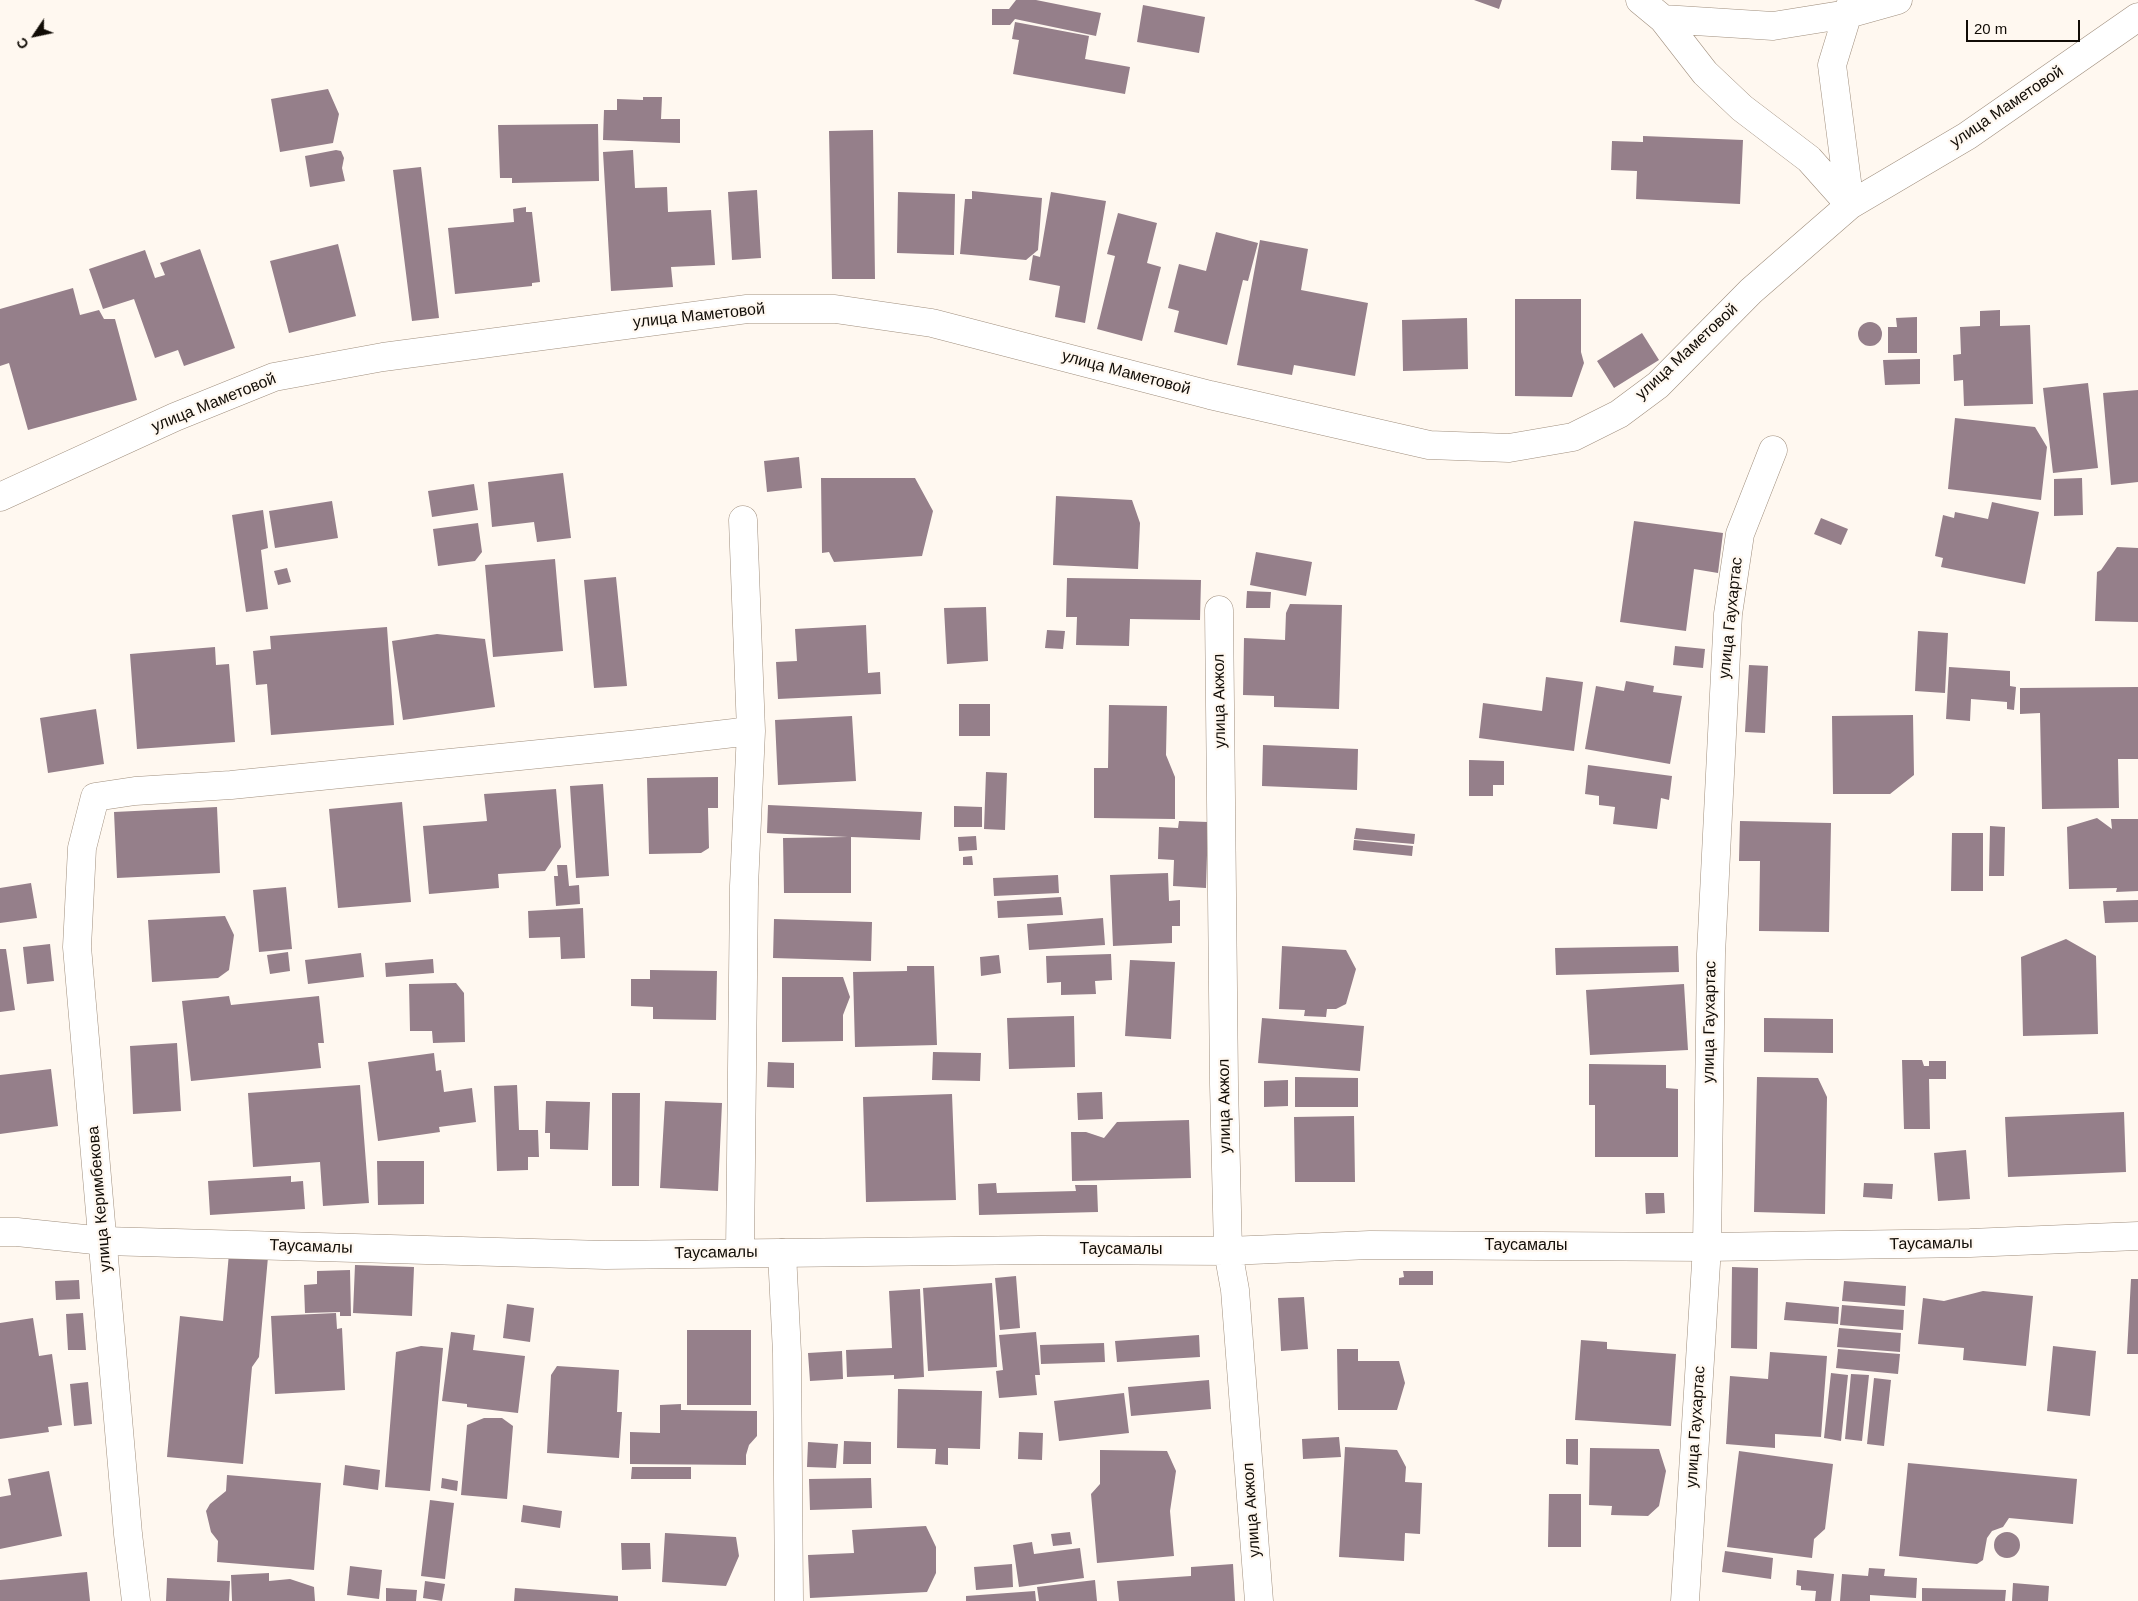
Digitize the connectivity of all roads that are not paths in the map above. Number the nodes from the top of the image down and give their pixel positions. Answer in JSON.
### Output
{"nodes":[{"id":1,"x":1898,"y":0,"type":"edge"},
{"id":2,"x":1654,"y":7,"type":"edge"},
{"id":3,"x":1850,"y":7,"type":"edge"},
{"id":4,"x":2138,"y":17,"type":"edge"},
{"id":5,"x":1850,"y":205,"type":"junction"},
{"id":6,"x":1773,"y":450,"type":"dead end"},
{"id":7,"x":0,"y":497,"type":"edge"},
{"id":8,"x":743,"y":520,"type":"dead end"},
{"id":9,"x":1220,"y":610,"type":"dead end"},
{"id":10,"x":750,"y":730,"type":"junction"},
{"id":11,"x":0,"y":1232,"type":"edge"},
{"id":12,"x":2138,"y":1236,"type":"edge"},
{"id":13,"x":104,"y":1241,"type":"junction"},
{"id":14,"x":1707,"y":1247,"type":"junction"},
{"id":15,"x":1228,"y":1251,"type":"junction"},
{"id":16,"x":740,"y":1252,"type":"junction"},
{"id":17,"x":782,"y":1253,"type":"junction"},
{"id":18,"x":136,"y":1601,"type":"edge"},
{"id":19,"x":789,"y":1601,"type":"edge"},
{"id":20,"x":1260,"y":1601,"type":"edge"},
{"id":21,"x":1685,"y":1601,"type":"edge"}],
"edges":[{"from":1,"to":3,"type":"street"},
{"from":2,"to":3,"type":"street"},
{"from":2,"to":5,"type":"street"},
{"from":3,"to":5,"type":"street"},
{"from":4,"to":5,"type":"street","name":"улица Маметовой"},
{"from":5,"to":7,"type":"street","name":"улица Маметовой"},
{"from":6,"to":14,"type":"street","name":"улица Гаухартас"},
{"from":8,"to":10,"type":"street"},
{"from":9,"to":15,"type":"street","name":"улица Акжол"},
{"from":10,"to":13,"type":"street","name":"улица Керимбекова"},
{"from":10,"to":16,"type":"street"},
{"from":11,"to":13,"type":"street","name":"Таусамалы"},
{"from":12,"to":14,"type":"street","name":"Таусамалы"},
{"from":13,"to":16,"type":"street","name":"Таусамалы"},
{"from":13,"to":18,"type":"street","name":"улица Керимбекова"},
{"from":14,"to":15,"type":"street","name":"Таусамалы"},
{"from":14,"to":21,"type":"street","name":"улица Гаухартас"},
{"from":15,"to":17,"type":"street","name":"Таусамалы"},
{"from":15,"to":20,"type":"street","name":"улица Акжол"},
{"from":16,"to":17,"type":"street","name":"Таусамалы"},
{"from":17,"to":19,"type":"street"}]}
